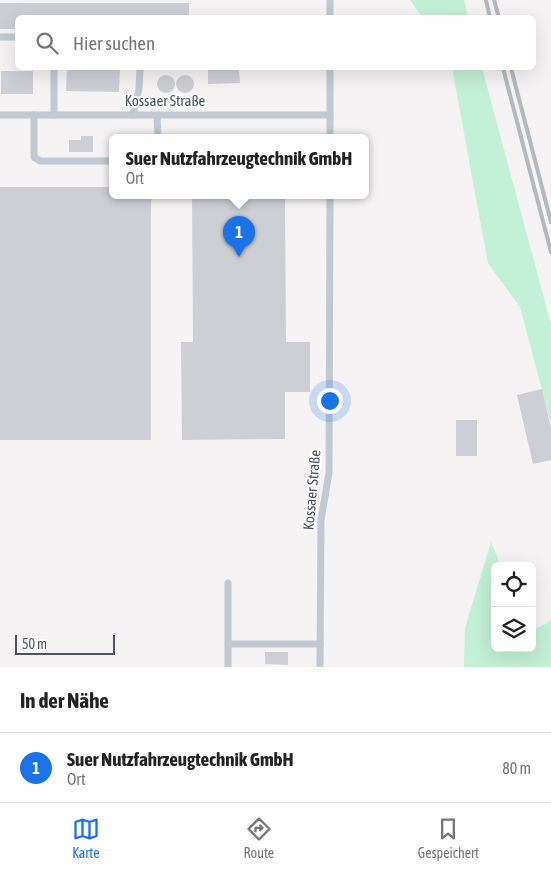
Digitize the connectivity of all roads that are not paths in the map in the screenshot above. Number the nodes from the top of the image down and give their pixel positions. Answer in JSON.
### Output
{"nodes":[{"id":1,"x":330,"y":0,"type":"edge"},
{"id":2,"x":330,"y":15,"type":"edge"},
{"id":3,"x":0,"y":37,"type":"edge"},
{"id":4,"x":15,"y":37,"type":"edge"},
{"id":5,"x":54,"y":70,"type":"edge"},
{"id":6,"x":140,"y":70,"type":"edge"},
{"id":7,"x":330,"y":70,"type":"edge"},
{"id":8,"x":0,"y":114,"type":"edge"},
{"id":9,"x":34,"y":114,"type":"junction"},
{"id":10,"x":54,"y":115,"type":"junction"},
{"id":11,"x":133,"y":115,"type":"junction"},
{"id":12,"x":158,"y":115,"type":"junction"},
{"id":13,"x":330,"y":115,"type":"junction"},
{"id":14,"x":158,"y":134,"type":"edge"},
{"id":15,"x":330,"y":134,"type":"edge"},
{"id":16,"x":109,"y":161,"type":"edge"},
{"id":17,"x":330,"y":199,"type":"edge"},
{"id":18,"x":228,"y":583,"type":"dead end"},
{"id":19,"x":228,"y":644,"type":"junction"},
{"id":20,"x":320,"y":644,"type":"junction"},
{"id":21,"x":228,"y":667,"type":"edge"},
{"id":22,"x":320,"y":667,"type":"edge"}],
"edges":[{"from":1,"to":2,"type":"lane"},
{"from":3,"to":4,"type":"lane"},
{"from":5,"to":10,"type":"lane"},
{"from":6,"to":11,"type":"lane"},
{"from":7,"to":13,"type":"lane"},
{"from":8,"to":9,"type":"lane","name":"Kossaer Straße"},
{"from":9,"to":10,"type":"lane","name":"Kossaer Straße"},
{"from":9,"to":16,"type":"lane"},
{"from":10,"to":11,"type":"lane","name":"Kossaer Straße"},
{"from":11,"to":12,"type":"lane","name":"Kossaer Straße"},
{"from":12,"to":13,"type":"lane","name":"Kossaer Straße"},
{"from":12,"to":14,"type":"lane"},
{"from":13,"to":15,"type":"lane"},
{"from":17,"to":20,"type":"lane","name":"Kossaer Straße"},
{"from":18,"to":19,"type":"lane"},
{"from":19,"to":20,"type":"lane"},
{"from":19,"to":21,"type":"lane"},
{"from":20,"to":22,"type":"lane","name":"Kossaer Straße"}]}
